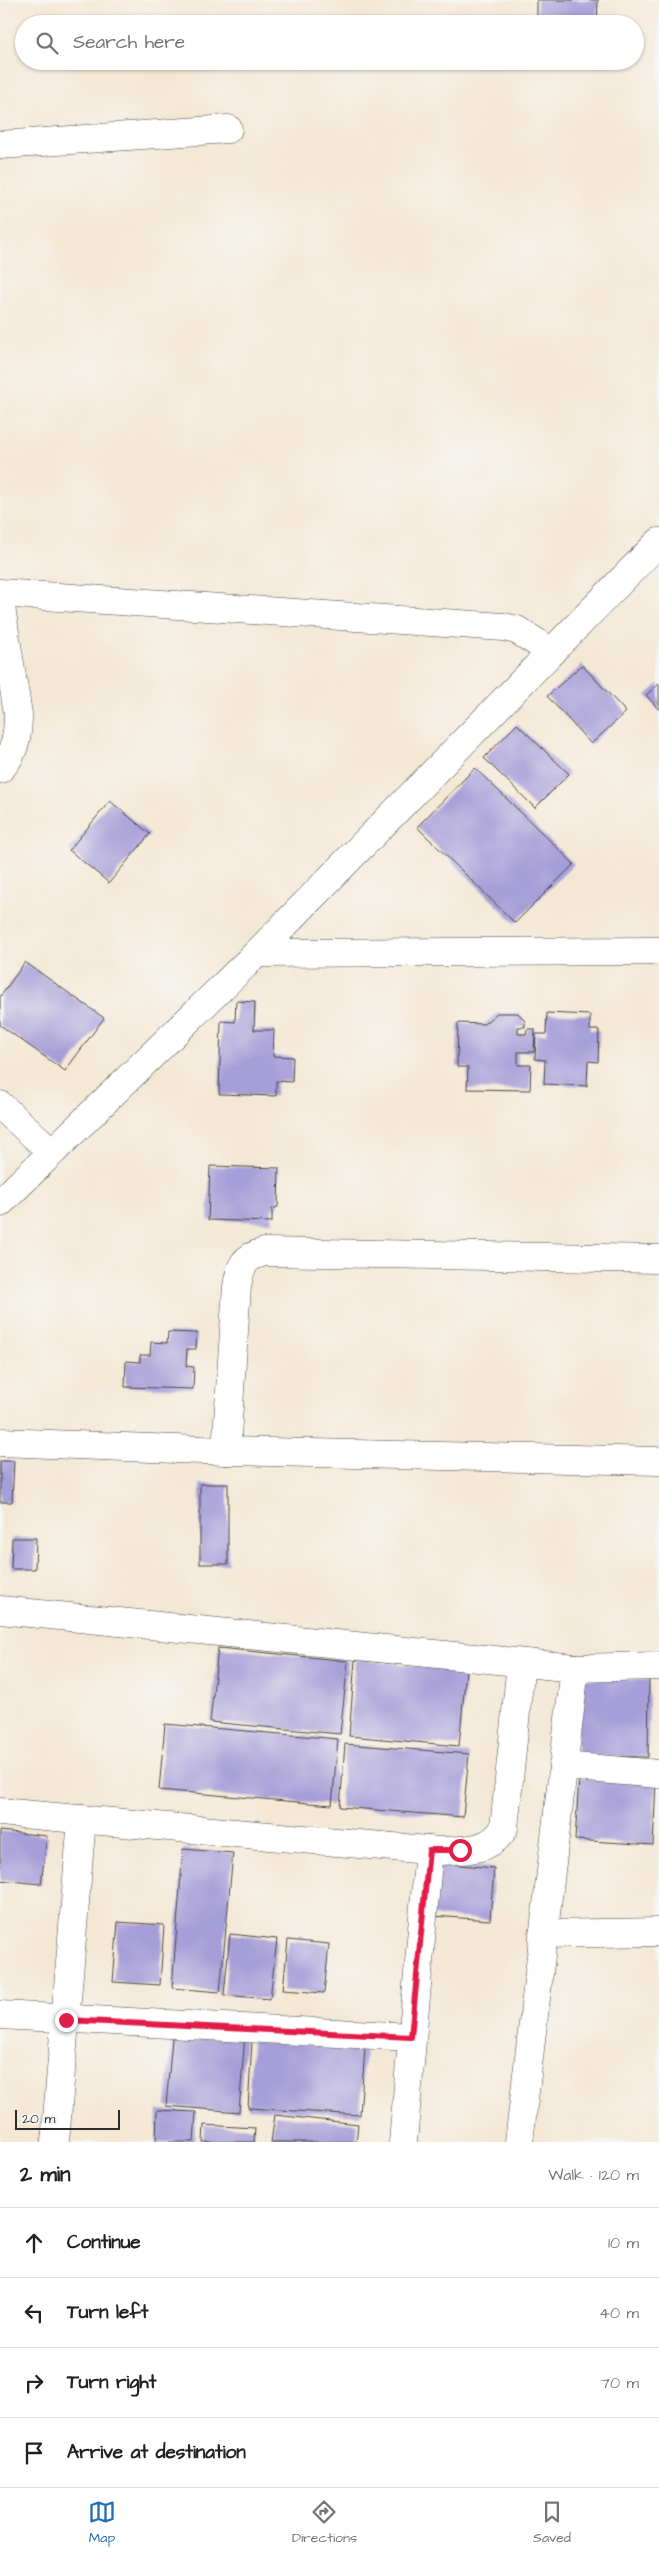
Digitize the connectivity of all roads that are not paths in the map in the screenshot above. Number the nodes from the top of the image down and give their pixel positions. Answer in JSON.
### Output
{"nodes":[{"id":1,"x":228,"y":129,"type":"dead end"},
{"id":2,"x":0,"y":145,"type":"edge"},
{"id":3,"x":659,"y":542,"type":"edge"},
{"id":4,"x":0,"y":593,"type":"edge"},
{"id":5,"x":0,"y":601,"type":"edge"},
{"id":6,"x":552,"y":652,"type":"junction"},
{"id":7,"x":0,"y":769,"type":"edge"},
{"id":8,"x":659,"y":951,"type":"edge"},
{"id":9,"x":257,"y":953,"type":"junction"},
{"id":10,"x":0,"y":1105,"type":"edge"},
{"id":11,"x":52,"y":1152,"type":"junction"},
{"id":12,"x":0,"y":1204,"type":"edge"},
{"id":13,"x":659,"y":1259,"type":"edge"},
{"id":14,"x":0,"y":1442,"type":"edge"},
{"id":15,"x":226,"y":1451,"type":"junction"},
{"id":16,"x":659,"y":1461,"type":"edge"},
{"id":17,"x":0,"y":1610,"type":"edge"},
{"id":18,"x":521,"y":1663,"type":"junction"},
{"id":19,"x":659,"y":1666,"type":"edge"},
{"id":20,"x":574,"y":1668,"type":"junction"},
{"id":21,"x":563,"y":1766,"type":"junction"},
{"id":22,"x":659,"y":1774,"type":"edge"},
{"id":23,"x":0,"y":1812,"type":"edge"},
{"id":24,"x":82,"y":1820,"type":"junction"},
{"id":25,"x":429,"y":1850,"type":"junction"},
{"id":26,"x":659,"y":1932,"type":"edge"},
{"id":27,"x":543,"y":1934,"type":"junction"},
{"id":28,"x":0,"y":2015,"type":"edge"},
{"id":29,"x":66,"y":2020,"type":"junction"},
{"id":30,"x":411,"y":2037,"type":"junction"},
{"id":31,"x":55,"y":2142,"type":"edge"},
{"id":32,"x":403,"y":2142,"type":"edge"},
{"id":33,"x":518,"y":2142,"type":"edge"}],
"edges":[{"from":1,"to":2,"type":"street"},
{"from":3,"to":6,"type":"street"},
{"from":4,"to":6,"type":"street"},
{"from":5,"to":7,"type":"street"},
{"from":6,"to":9,"type":"street"},
{"from":8,"to":9,"type":"street"},
{"from":9,"to":11,"type":"street"},
{"from":10,"to":11,"type":"street"},
{"from":11,"to":12,"type":"street"},
{"from":13,"to":15,"type":"street"},
{"from":14,"to":15,"type":"street"},
{"from":15,"to":16,"type":"street"},
{"from":17,"to":18,"type":"street"},
{"from":18,"to":20,"type":"street"},
{"from":18,"to":25,"type":"street"},
{"from":19,"to":20,"type":"street"},
{"from":20,"to":21,"type":"street"},
{"from":21,"to":22,"type":"street"},
{"from":21,"to":27,"type":"street"},
{"from":23,"to":24,"type":"street"},
{"from":24,"to":25,"type":"street"},
{"from":24,"to":29,"type":"street"},
{"from":25,"to":30,"type":"street"},
{"from":26,"to":27,"type":"street"},
{"from":27,"to":33,"type":"street"},
{"from":28,"to":29,"type":"street"},
{"from":29,"to":30,"type":"street"},
{"from":29,"to":31,"type":"street"},
{"from":30,"to":32,"type":"street"}]}
